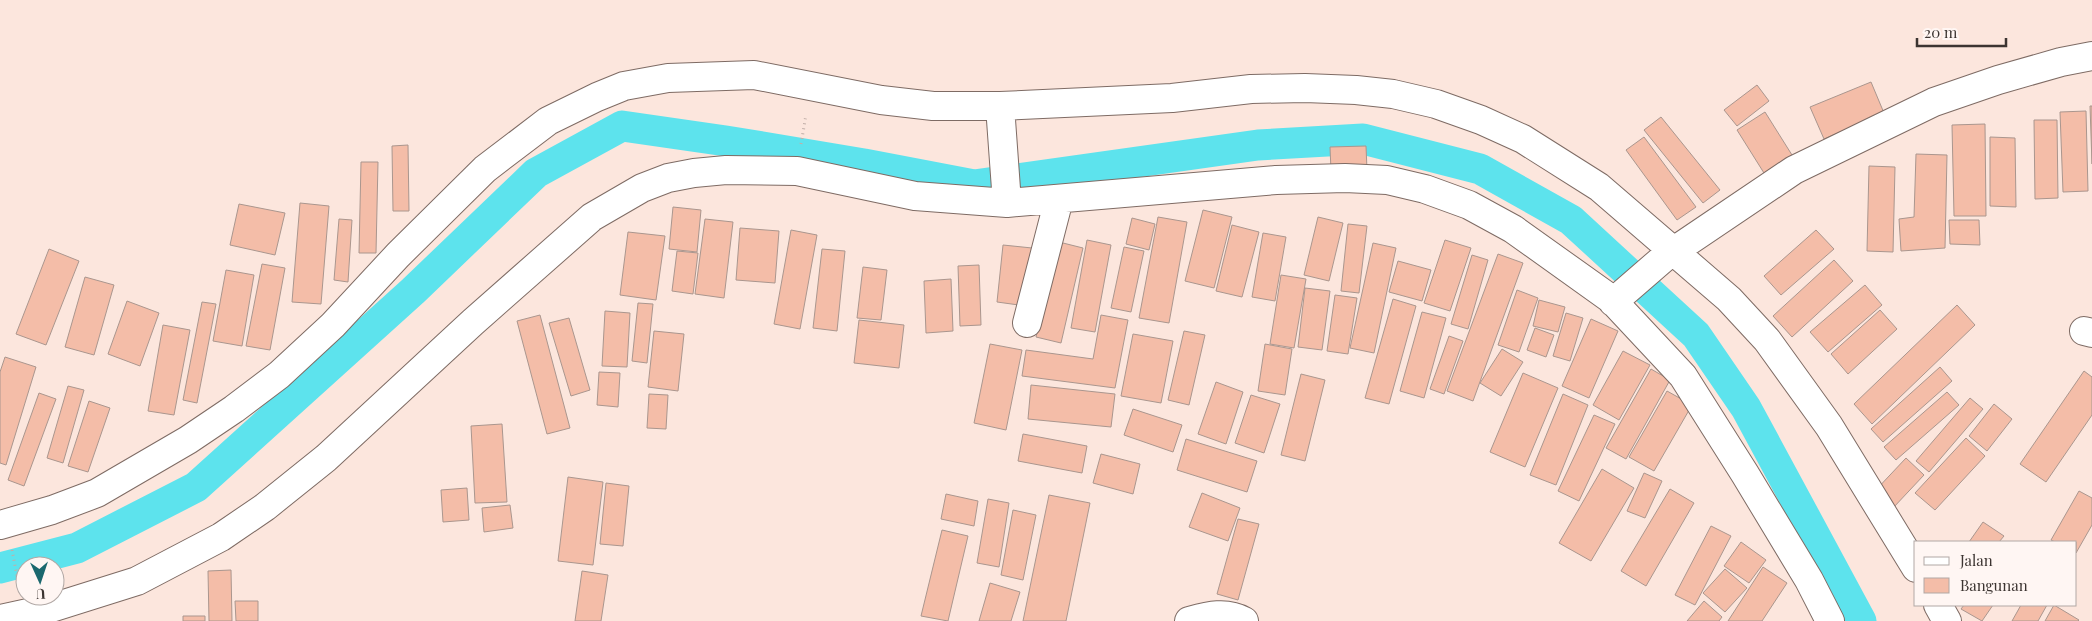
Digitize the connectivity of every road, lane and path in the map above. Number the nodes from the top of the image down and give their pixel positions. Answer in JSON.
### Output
{"nodes":[{"id":1,"x":2092,"y":56,"type":"edge"},
{"id":2,"x":807,"y":111,"type":"dead end"},
{"id":3,"x":1001,"y":117,"type":"junction"},
{"id":4,"x":801,"y":146,"type":"dead end"},
{"id":5,"x":1006,"y":192,"type":"junction"},
{"id":6,"x":1059,"y":199,"type":"junction"},
{"id":7,"x":1669,"y":253,"type":"junction"},
{"id":8,"x":1620,"y":296,"type":"junction"},
{"id":9,"x":1027,"y":322,"type":"dead end"},
{"id":10,"x":6,"y":536,"type":"edge"},
{"id":11,"x":1914,"y":565,"type":"edge"},
{"id":12,"x":15,"y":572,"type":"edge"},
{"id":13,"x":1939,"y":606,"type":"edge"},
{"id":14,"x":51,"y":614,"type":"edge"},
{"id":15,"x":0,"y":619,"type":"edge"},
{"id":16,"x":1189,"y":621,"type":"edge"},
{"id":17,"x":1244,"y":621,"type":"edge"},
{"id":18,"x":1830,"y":621,"type":"edge"},
{"id":19,"x":1947,"y":621,"type":"edge"}],
"edges":[{"from":1,"to":7,"type":"street"},
{"from":2,"to":4,"type":"path"},
{"from":3,"to":5,"type":"street"},
{"from":3,"to":7,"type":"street"},
{"from":3,"to":10,"type":"street"},
{"from":5,"to":6,"type":"street"},
{"from":5,"to":14,"type":"street"},
{"from":6,"to":8,"type":"street"},
{"from":6,"to":9,"type":"street"},
{"from":7,"to":8,"type":"street"},
{"from":7,"to":11,"type":"street"},
{"from":8,"to":18,"type":"street"},
{"from":10,"to":12,"type":"path"},
{"from":13,"to":19,"type":"street"},
{"from":14,"to":15,"type":"street"},
{"from":16,"to":17,"type":"street"}]}
